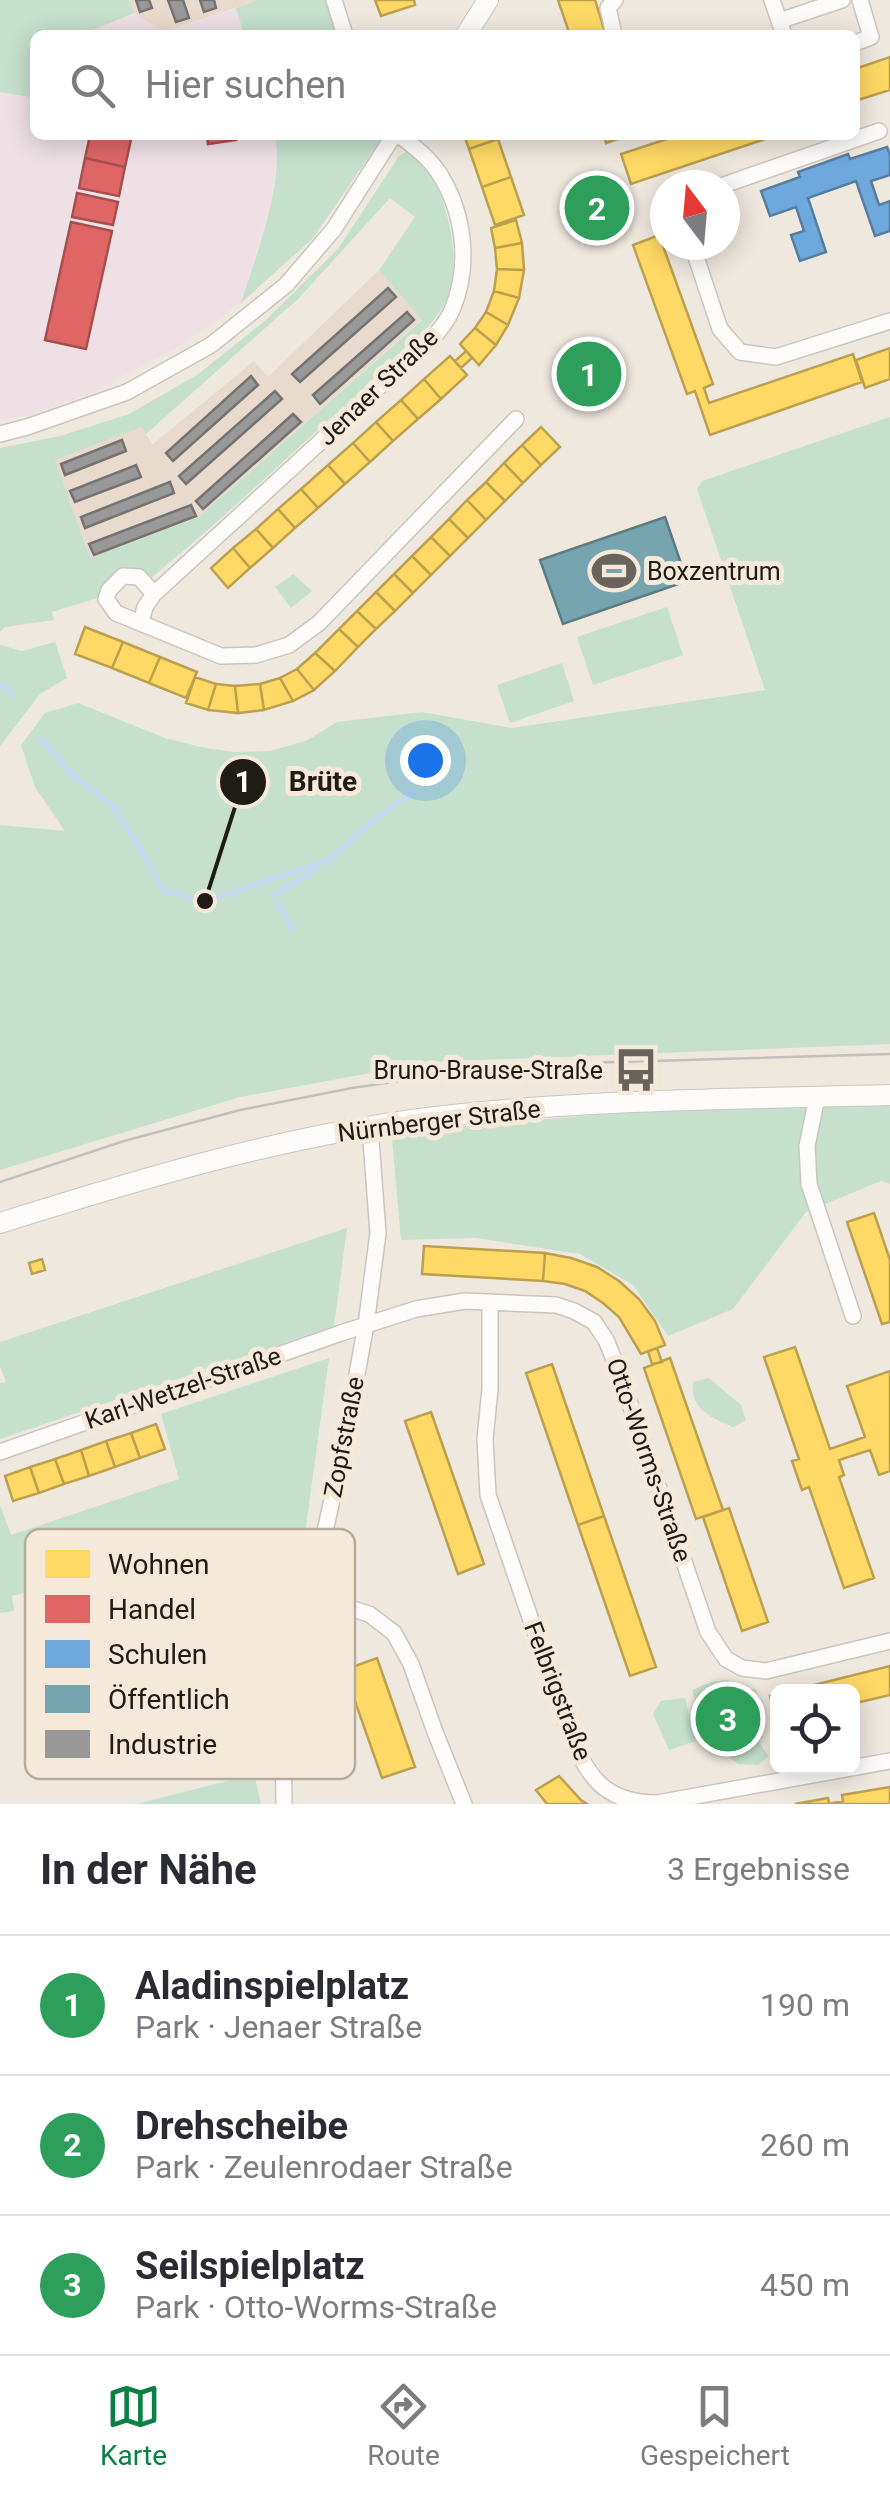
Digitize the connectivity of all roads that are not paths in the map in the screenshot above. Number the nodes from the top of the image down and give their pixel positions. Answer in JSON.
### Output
{"nodes":[{"id":1,"x":334,"y":0,"type":"edge"},
{"id":2,"x":488,"y":0,"type":"edge"},
{"id":3,"x":614,"y":0,"type":"edge"},
{"id":4,"x":772,"y":0,"type":"edge"},
{"id":5,"x":842,"y":0,"type":"edge"},
{"id":6,"x":860,"y":0,"type":"edge"},
{"id":7,"x":343,"y":30,"type":"edge"},
{"id":8,"x":469,"y":30,"type":"edge"},
{"id":9,"x":613,"y":30,"type":"edge"},
{"id":10,"x":781,"y":30,"type":"edge"},
{"id":11,"x":783,"y":30,"type":"edge"},
{"id":12,"x":860,"y":41,"type":"edge"},
{"id":13,"x":879,"y":131,"type":"dead end"},
{"id":14,"x":860,"y":138,"type":"edge"},
{"id":15,"x":394,"y":140,"type":"edge"},
{"id":16,"x":404,"y":140,"type":"edge"},
{"id":17,"x":853,"y":140,"type":"edge"},
{"id":18,"x":740,"y":179,"type":"edge"},
{"id":19,"x":697,"y":260,"type":"edge"},
{"id":20,"x":890,"y":321,"type":"edge"},
{"id":21,"x":516,"y":419,"type":"dead end"},
{"id":22,"x":0,"y":434,"type":"edge"},
{"id":23,"x":154,"y":594,"type":"junction"},
{"id":24,"x":141,"y":622,"type":"junction"},
{"id":25,"x":890,"y":1095,"type":"edge"},
{"id":26,"x":817,"y":1097,"type":"junction"},
{"id":27,"x":370,"y":1127,"type":"junction"},
{"id":28,"x":0,"y":1223,"type":"edge"},
{"id":29,"x":490,"y":1302,"type":"junction"},
{"id":30,"x":854,"y":1316,"type":"dead end"},
{"id":31,"x":366,"y":1326,"type":"junction"},
{"id":32,"x":0,"y":1452,"type":"edge"},
{"id":33,"x":326,"y":1529,"type":"edge"},
{"id":34,"x":355,"y":1610,"type":"edge"},
{"id":35,"x":890,"y":1640,"type":"edge"},
{"id":36,"x":890,"y":1761,"type":"edge"},
{"id":37,"x":284,"y":1779,"type":"edge"},
{"id":38,"x":284,"y":1804,"type":"edge"},
{"id":39,"x":464,"y":1804,"type":"edge"}],
"edges":[{"from":1,"to":7,"type":"street"},
{"from":2,"to":8,"type":"street"},
{"from":3,"to":9,"type":"street"},
{"from":4,"to":10,"type":"street"},
{"from":5,"to":11,"type":"street"},
{"from":6,"to":12,"type":"street"},
{"from":13,"to":14,"type":"street"},
{"from":15,"to":22,"type":"street"},
{"from":16,"to":23,"type":"street","name":"Jenaer Straße"},
{"from":17,"to":18,"type":"street"},
{"from":19,"to":20,"type":"street"},
{"from":21,"to":24,"type":"street"},
{"from":23,"to":24,"type":"street","name":"Jenaer Straße"},
{"from":23,"to":24,"type":"street"},
{"from":25,"to":26,"type":"street","name":"Nürnberger Straße"},
{"from":26,"to":27,"type":"street","name":"Nürnberger Straße"},
{"from":26,"to":30,"type":"street"},
{"from":27,"to":28,"type":"street","name":"Nürnberger Straße"},
{"from":27,"to":31,"type":"street","name":"Zopfstraße"},
{"from":29,"to":31,"type":"street","name":"Otto-Worms-Straße"},
{"from":29,"to":35,"type":"street","name":"Otto-Worms-Straße"},
{"from":29,"to":36,"type":"street","name":"Felbrigstraße"},
{"from":31,"to":32,"type":"street","name":"Karl-Wetzel-Straße"},
{"from":31,"to":33,"type":"street","name":"Zopfstraße"},
{"from":34,"to":39,"type":"street"},
{"from":37,"to":38,"type":"street","name":"Zopfstraße"}]}
